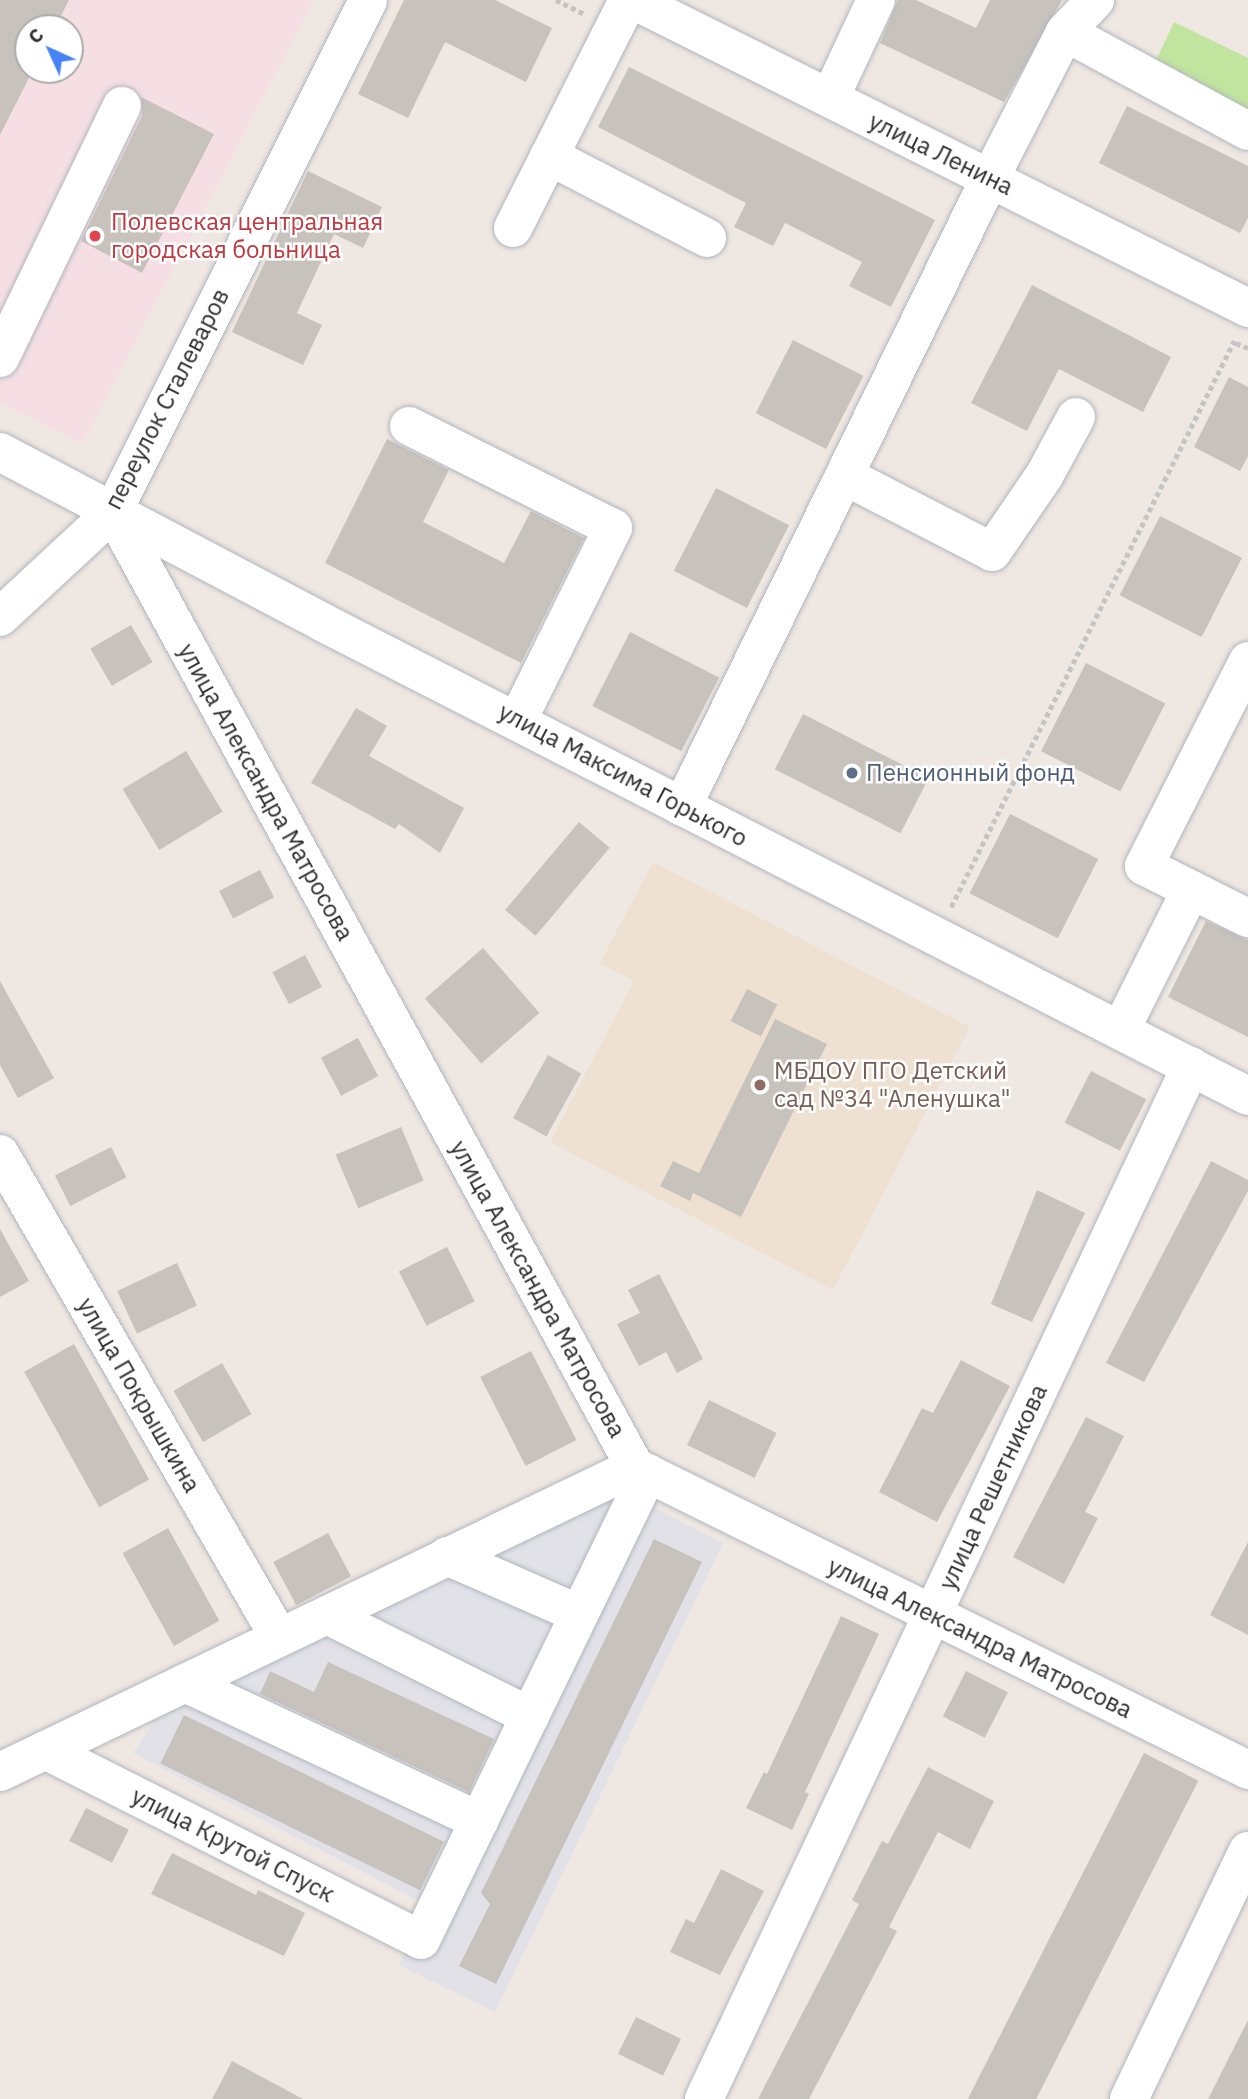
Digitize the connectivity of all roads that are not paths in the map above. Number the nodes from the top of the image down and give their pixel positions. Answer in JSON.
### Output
{"nodes":[{"id":1,"x":368,"y":0,"type":"edge"},
{"id":2,"x":628,"y":0,"type":"edge"},
{"id":3,"x":634,"y":0,"type":"edge"},
{"id":4,"x":876,"y":0,"type":"edge"},
{"id":5,"x":1095,"y":0,"type":"edge"},
{"id":6,"x":1065,"y":32,"type":"junction"},
{"id":7,"x":830,"y":98,"type":"junction"},
{"id":8,"x":122,"y":106,"type":"dead end"},
{"id":9,"x":1248,"y":131,"type":"edge"},
{"id":10,"x":549,"y":156,"type":"junction"},
{"id":11,"x":990,"y":178,"type":"junction"},
{"id":12,"x":513,"y":228,"type":"dead end"},
{"id":13,"x":707,"y":238,"type":"dead end"},
{"id":14,"x":1241,"y":325,"type":"edge"},
{"id":15,"x":0,"y":358,"type":"edge"},
{"id":16,"x":1076,"y":417,"type":"dead end"},
{"id":17,"x":409,"y":426,"type":"dead end"},
{"id":18,"x":0,"y":452,"type":"edge"},
{"id":19,"x":845,"y":476,"type":"junction"},
{"id":20,"x":113,"y":512,"type":"junction"},
{"id":21,"x":0,"y":617,"type":"edge"},
{"id":22,"x":1248,"y":662,"type":"edge"},
{"id":23,"x":518,"y":719,"type":"junction"},
{"id":24,"x":682,"y":807,"type":"junction"},
{"id":25,"x":1191,"y":890,"type":"junction"},
{"id":26,"x":1248,"y":918,"type":"edge"},
{"id":27,"x":1121,"y":1029,"type":"junction"},
{"id":28,"x":1191,"y":1066,"type":"junction"},
{"id":29,"x":1248,"y":1096,"type":"edge"},
{"id":30,"x":0,"y":1154,"type":"edge"},
{"id":31,"x":641,"y":1470,"type":"junction"},
{"id":32,"x":447,"y":1556,"type":"junction"},
{"id":33,"x":579,"y":1614,"type":"junction"},
{"id":34,"x":327,"y":1615,"type":"junction"},
{"id":35,"x":932,"y":1616,"type":"junction"},
{"id":36,"x":279,"y":1637,"type":"junction"},
{"id":37,"x":185,"y":1683,"type":"junction"},
{"id":38,"x":530,"y":1716,"type":"junction"},
{"id":39,"x":45,"y":1750,"type":"junction"},
{"id":40,"x":1248,"y":1770,"type":"edge"},
{"id":41,"x":0,"y":1772,"type":"edge"},
{"id":42,"x":479,"y":1821,"type":"junction"},
{"id":43,"x":1248,"y":1851,"type":"edge"},
{"id":44,"x":704,"y":2099,"type":"edge"},
{"id":45,"x":1129,"y":2099,"type":"edge"}],
"edges":[{"from":1,"to":20,"type":"street","name":"переулок Сталеваров"},
{"from":2,"to":10,"type":"street"},
{"from":3,"to":7,"type":"street","name":"улица Ленина"},
{"from":4,"to":7,"type":"street"},
{"from":5,"to":6,"type":"street"},
{"from":6,"to":9,"type":"street"},
{"from":6,"to":11,"type":"street"},
{"from":7,"to":11,"type":"street","name":"улица Ленина"},
{"from":8,"to":15,"type":"street"},
{"from":10,"to":12,"type":"street"},
{"from":10,"to":13,"type":"street"},
{"from":11,"to":14,"type":"street","name":"улица Ленина"},
{"from":11,"to":19,"type":"street"},
{"from":16,"to":19,"type":"street"},
{"from":17,"to":23,"type":"street"},
{"from":18,"to":20,"type":"street","name":"улица Максима Горького"},
{"from":19,"to":24,"type":"street"},
{"from":20,"to":21,"type":"street","name":"переулок Сталеваров"},
{"from":20,"to":23,"type":"street","name":"улица Максима Горького"},
{"from":20,"to":31,"type":"street","name":"улица Александра Матросова"},
{"from":22,"to":25,"type":"street"},
{"from":23,"to":24,"type":"street","name":"улица Максима Горького"},
{"from":24,"to":27,"type":"street","name":"улица Максима Горького"},
{"from":25,"to":26,"type":"street"},
{"from":25,"to":27,"type":"street"},
{"from":27,"to":28,"type":"street","name":"улица Максима Горького"},
{"from":28,"to":29,"type":"street","name":"улица Максима Горького"},
{"from":28,"to":35,"type":"street","name":"улица Решетникова"},
{"from":30,"to":36,"type":"street","name":"улица Покрышкина"},
{"from":31,"to":32,"type":"street"},
{"from":31,"to":33,"type":"street"},
{"from":31,"to":35,"type":"street","name":"улица Александра Матросова"},
{"from":32,"to":33,"type":"street"},
{"from":32,"to":34,"type":"street"},
{"from":33,"to":38,"type":"street"},
{"from":34,"to":36,"type":"street"},
{"from":34,"to":38,"type":"street"},
{"from":35,"to":40,"type":"street","name":"улица Александра Матросова"},
{"from":35,"to":44,"type":"street","name":"улица Решетникова"},
{"from":36,"to":37,"type":"street"},
{"from":37,"to":39,"type":"street"},
{"from":37,"to":42,"type":"street"},
{"from":38,"to":42,"type":"street"},
{"from":39,"to":41,"type":"street"},
{"from":39,"to":42,"type":"street","name":"улица Крутой Спуск"},
{"from":43,"to":45,"type":"street"}]}
